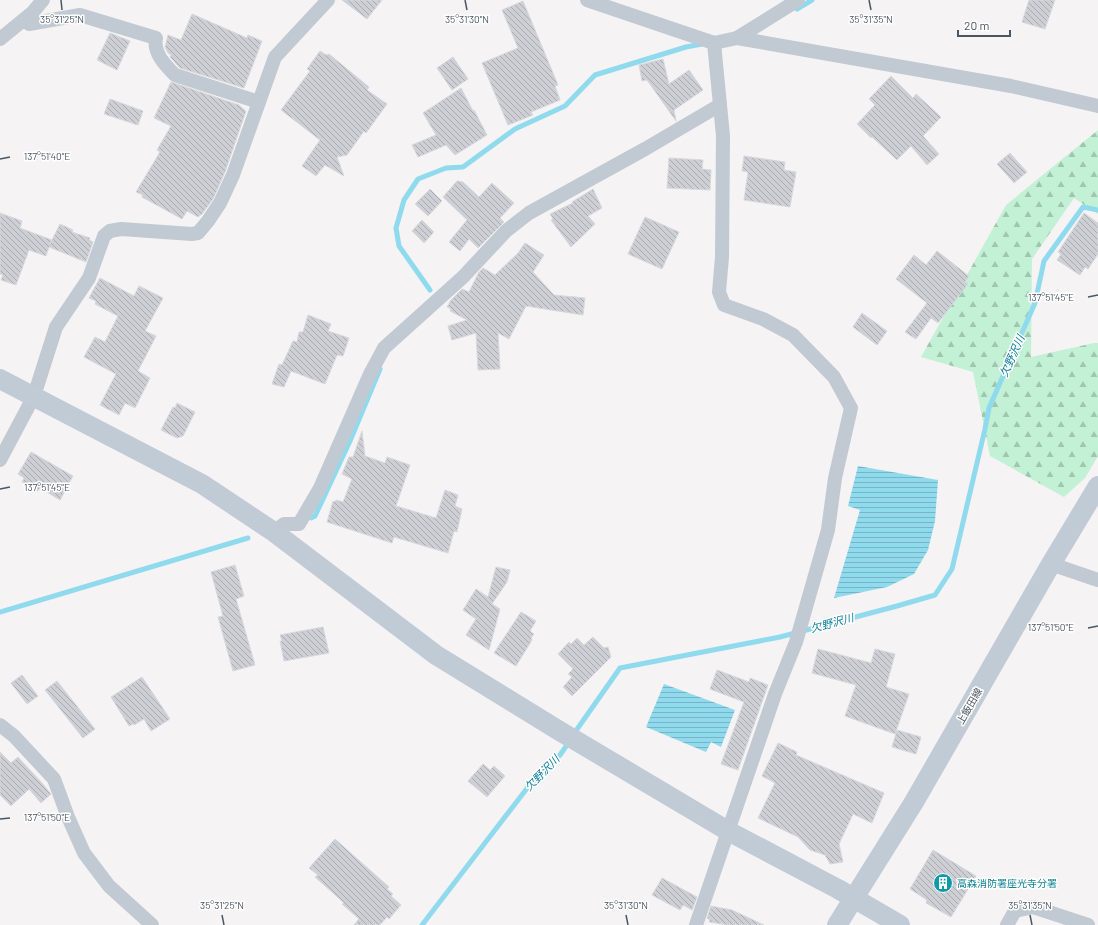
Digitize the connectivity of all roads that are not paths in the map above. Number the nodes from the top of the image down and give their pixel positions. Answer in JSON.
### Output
{"nodes":[{"id":1,"x":43,"y":0,"type":"edge"},
{"id":2,"x":328,"y":0,"type":"edge"},
{"id":3,"x":587,"y":0,"type":"edge"},
{"id":4,"x":798,"y":0,"type":"edge"},
{"id":5,"x":25,"y":19,"type":"junction"},
{"id":6,"x":737,"y":38,"type":"junction"},
{"id":7,"x":0,"y":39,"type":"edge"},
{"id":8,"x":714,"y":42,"type":"junction"},
{"id":9,"x":259,"y":102,"type":"junction"},
{"id":10,"x":720,"y":105,"type":"junction"},
{"id":11,"x":1098,"y":106,"type":"edge"},
{"id":12,"x":0,"y":379,"type":"edge"},
{"id":13,"x":34,"y":396,"type":"junction"},
{"id":14,"x":0,"y":460,"type":"edge"},
{"id":15,"x":1098,"y":486,"type":"edge"},
{"id":16,"x":274,"y":532,"type":"junction"},
{"id":17,"x":1051,"y":564,"type":"junction"},
{"id":18,"x":1098,"y":580,"type":"edge"},
{"id":19,"x":0,"y":724,"type":"edge"},
{"id":20,"x":728,"y":831,"type":"junction"},
{"id":21,"x":855,"y":898,"type":"junction"},
{"id":22,"x":152,"y":925,"type":"edge"},
{"id":23,"x":696,"y":925,"type":"edge"},
{"id":24,"x":837,"y":925,"type":"edge"},
{"id":25,"x":900,"y":925,"type":"edge"},
{"id":26,"x":1007,"y":925,"type":"edge"},
{"id":27,"x":1088,"y":925,"type":"edge"}],
"edges":[{"from":1,"to":5,"type":"street"},
{"from":2,"to":9,"type":"street"},
{"from":3,"to":8,"type":"street"},
{"from":4,"to":6,"type":"street"},
{"from":5,"to":7,"type":"street"},
{"from":5,"to":9,"type":"street"},
{"from":6,"to":8,"type":"street"},
{"from":6,"to":11,"type":"street"},
{"from":8,"to":10,"type":"street"},
{"from":9,"to":13,"type":"street"},
{"from":10,"to":16,"type":"street"},
{"from":10,"to":20,"type":"street"},
{"from":12,"to":13,"type":"street"},
{"from":13,"to":14,"type":"street"},
{"from":13,"to":16,"type":"street"},
{"from":15,"to":17,"type":"street","name":"上飯田線"},
{"from":16,"to":20,"type":"street"},
{"from":17,"to":18,"type":"street"},
{"from":17,"to":21,"type":"street","name":"上飯田線"},
{"from":19,"to":22,"type":"street"},
{"from":20,"to":21,"type":"street"},
{"from":20,"to":23,"type":"street"},
{"from":21,"to":24,"type":"street","name":"上飯田線"},
{"from":21,"to":25,"type":"street"},
{"from":26,"to":27,"type":"street"}]}
